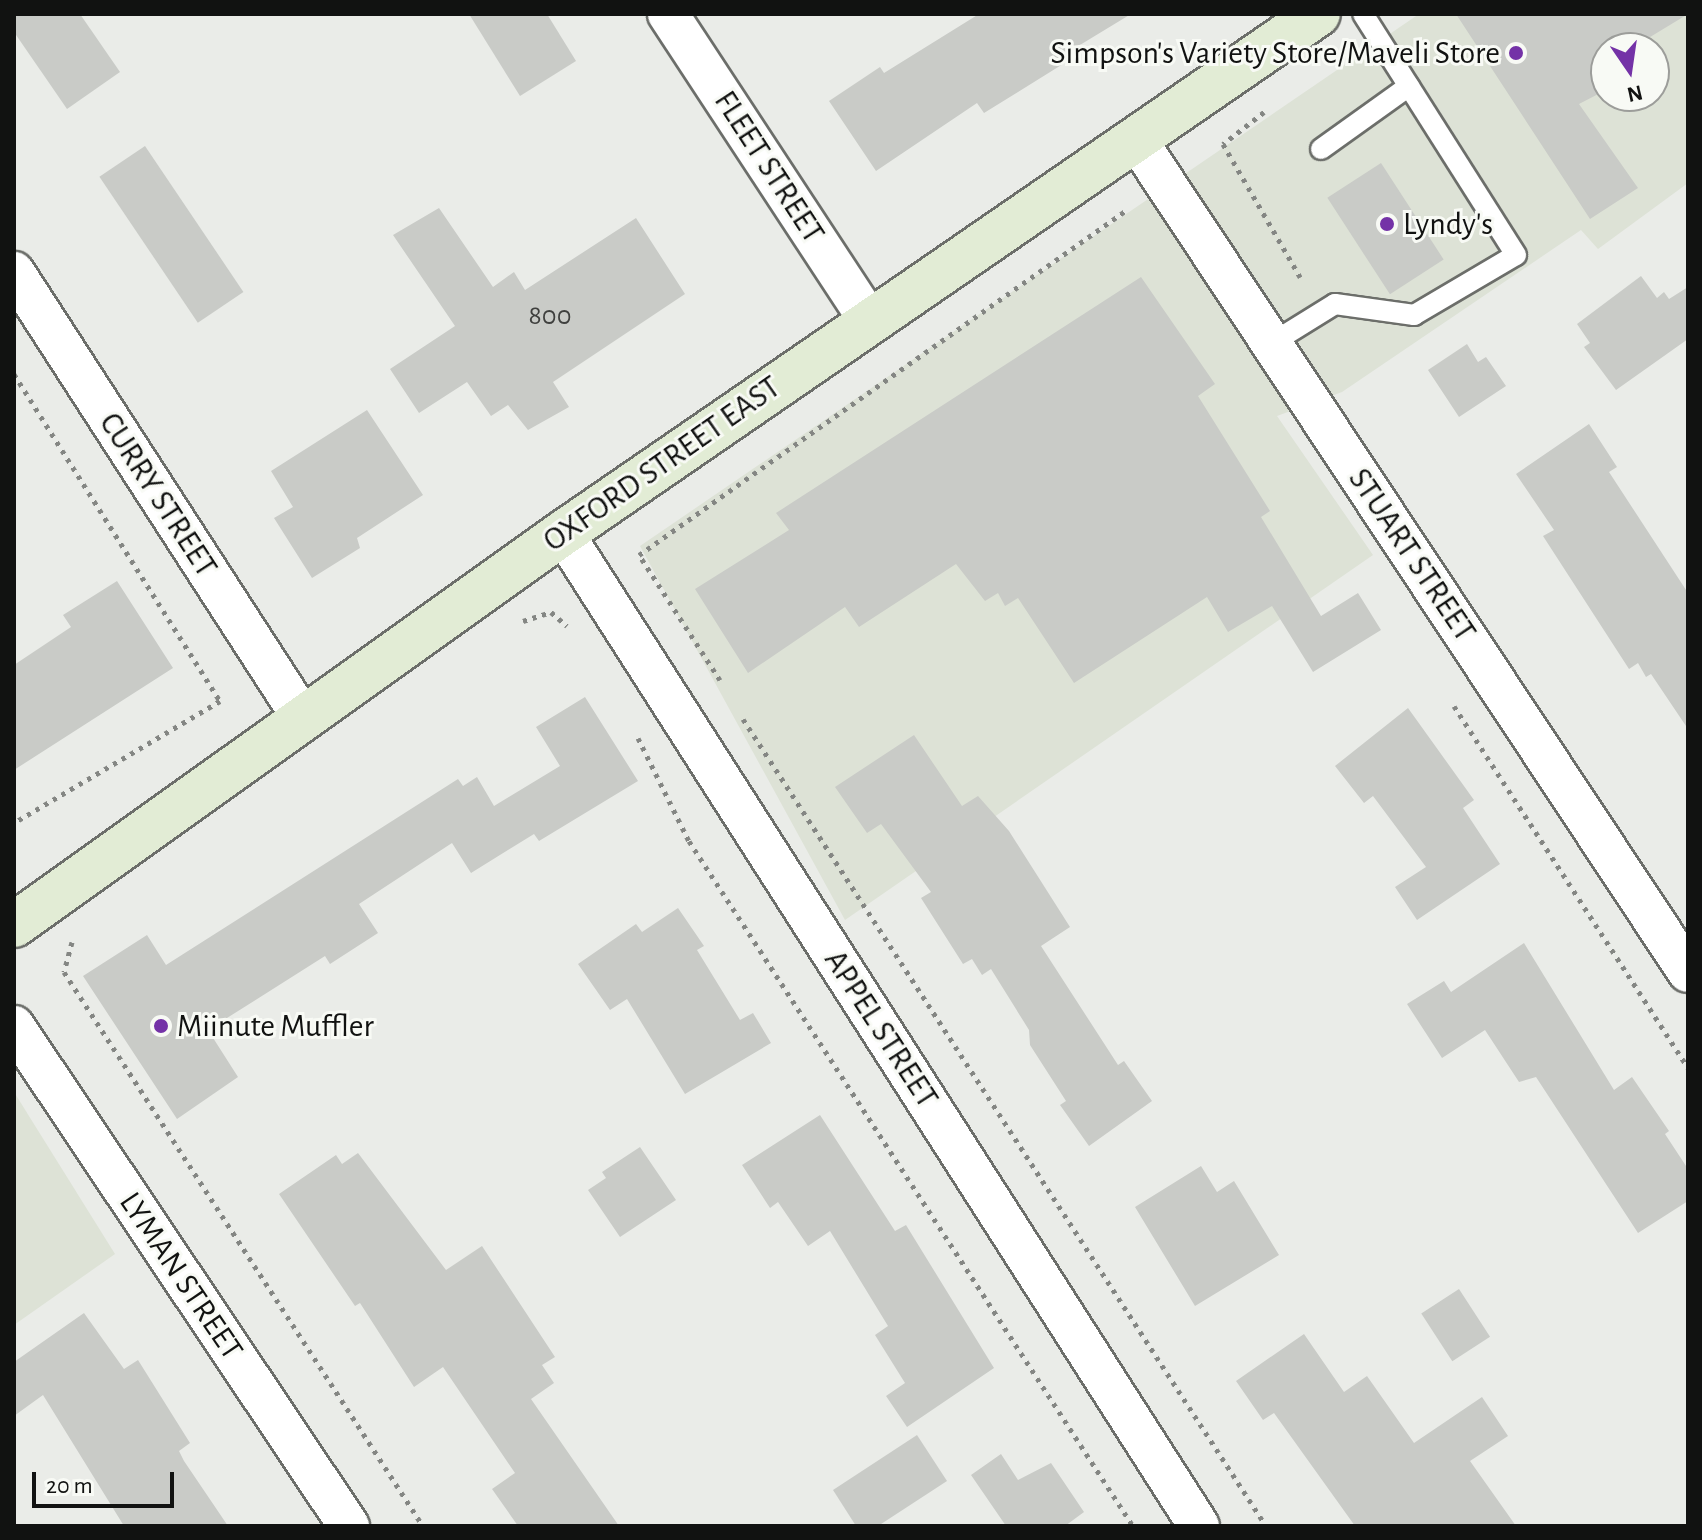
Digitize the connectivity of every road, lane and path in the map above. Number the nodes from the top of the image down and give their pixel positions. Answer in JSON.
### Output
{"nodes":[{"id":1,"x":668,"y":14,"type":"edge"},
{"id":2,"x":1318,"y":14,"type":"edge"},
{"id":3,"x":1363,"y":14,"type":"edge"},
{"id":4,"x":1409,"y":86,"type":"junction"},
{"id":5,"x":1264,"y":112,"type":"dead end"},
{"id":6,"x":1136,"y":139,"type":"junction"},
{"id":7,"x":1321,"y":149,"type":"dead end"},
{"id":8,"x":1138,"y":221,"type":"dead end"},
{"id":9,"x":14,"y":272,"type":"edge"},
{"id":10,"x":1300,"y":277,"type":"dead end"},
{"id":11,"x":870,"y":321,"type":"junction"},
{"id":12,"x":1272,"y":343,"type":"junction"},
{"id":13,"x":14,"y":374,"type":"edge"},
{"id":14,"x":563,"y":533,"type":"junction"},
{"id":15,"x":511,"y":630,"type":"dead end"},
{"id":16,"x":577,"y":634,"type":"dead end"},
{"id":17,"x":720,"y":680,"type":"dead end"},
{"id":18,"x":1447,"y":696,"type":"dead end"},
{"id":19,"x":302,"y":717,"type":"junction"},
{"id":20,"x":743,"y":719,"type":"dead end"},
{"id":21,"x":635,"y":733,"type":"dead end"},
{"id":22,"x":14,"y":823,"type":"edge"},
{"id":23,"x":14,"y":925,"type":"edge"},
{"id":24,"x":83,"y":934,"type":"dead end"},
{"id":25,"x":1688,"y":972,"type":"edge"},
{"id":26,"x":14,"y":1026,"type":"edge"},
{"id":27,"x":1688,"y":1068,"type":"edge"},
{"id":28,"x":349,"y":1526,"type":"edge"},
{"id":29,"x":423,"y":1526,"type":"edge"},
{"id":30,"x":1133,"y":1526,"type":"edge"},
{"id":31,"x":1199,"y":1526,"type":"edge"},
{"id":32,"x":1266,"y":1526,"type":"edge"}],
"edges":[{"from":1,"to":11,"type":"street","name":"FLEET STREET"},
{"from":2,"to":6,"type":"main road","name":"OXFORD STREET EAST"},
{"from":3,"to":4,"type":"lane"},
{"from":4,"to":7,"type":"lane"},
{"from":4,"to":12,"type":"lane"},
{"from":5,"to":10,"type":"path"},
{"from":6,"to":11,"type":"main road","name":"OXFORD STREET EAST"},
{"from":6,"to":12,"type":"street","name":"STUART STREET"},
{"from":8,"to":17,"type":"path"},
{"from":9,"to":19,"type":"street","name":"CURRY STREET"},
{"from":11,"to":14,"type":"main road","name":"OXFORD STREET EAST"},
{"from":12,"to":25,"type":"street","name":"STUART STREET"},
{"from":13,"to":22,"type":"path"},
{"from":14,"to":19,"type":"main road","name":"OXFORD STREET EAST"},
{"from":14,"to":31,"type":"street","name":"APPEL STREET"},
{"from":15,"to":16,"type":"path"},
{"from":18,"to":27,"type":"path"},
{"from":19,"to":23,"type":"main road","name":"OXFORD STREET EAST"},
{"from":20,"to":32,"type":"path"},
{"from":21,"to":30,"type":"path"},
{"from":24,"to":29,"type":"path"},
{"from":26,"to":28,"type":"street","name":"LYMAN STREET"}]}
